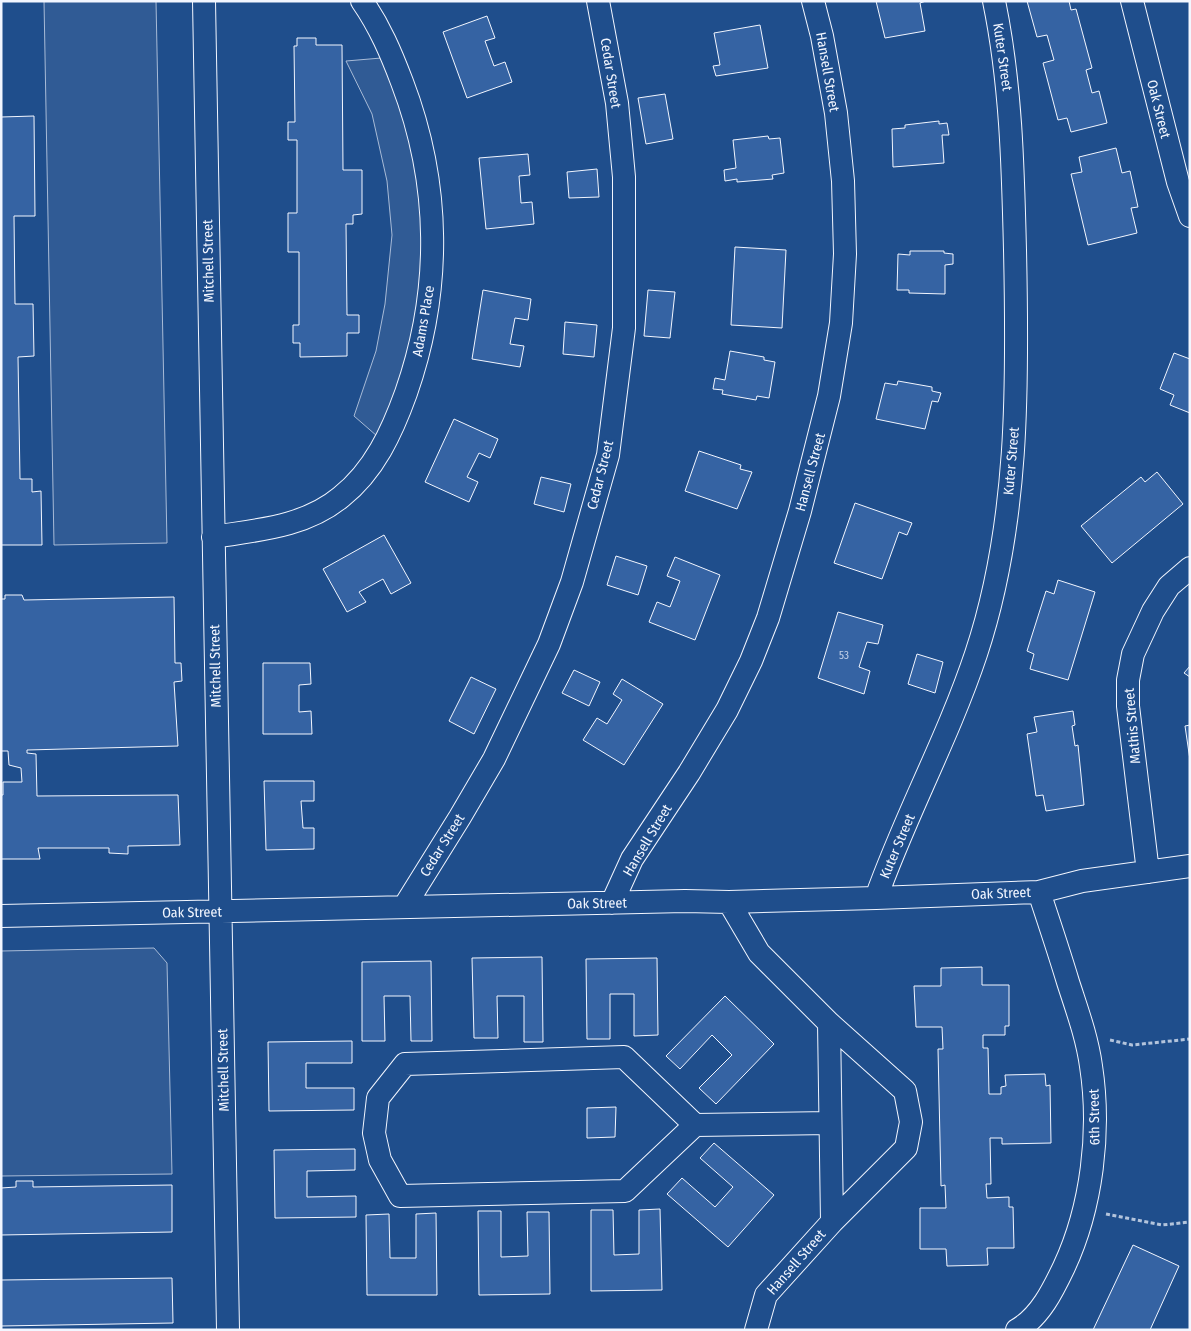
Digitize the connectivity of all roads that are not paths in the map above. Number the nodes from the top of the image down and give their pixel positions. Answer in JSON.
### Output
{"nodes":[{"id":1,"x":204,"y":1,"type":"edge"},
{"id":2,"x":362,"y":1,"type":"edge"},
{"id":3,"x":598,"y":1,"type":"edge"},
{"id":4,"x":813,"y":1,"type":"edge"},
{"id":5,"x":994,"y":1,"type":"edge"},
{"id":6,"x":1132,"y":1,"type":"edge"},
{"id":7,"x":1190,"y":216,"type":"edge"},
{"id":8,"x":213,"y":537,"type":"junction"},
{"id":9,"x":1190,"y":568,"type":"edge"},
{"id":10,"x":1190,"y":866,"type":"edge"},
{"id":11,"x":1148,"y":872,"type":"junction"},
{"id":12,"x":1039,"y":892,"type":"junction"},
{"id":13,"x":876,"y":898,"type":"junction"},
{"id":14,"x":729,"y":902,"type":"junction"},
{"id":15,"x":612,"y":903,"type":"junction"},
{"id":16,"x":404,"y":907,"type":"junction"},
{"id":17,"x":220,"y":912,"type":"junction"},
{"id":18,"x":1,"y":916,"type":"edge"},
{"id":19,"x":829,"y":1023,"type":"junction"},
{"id":20,"x":830,"y":1122,"type":"junction"},
{"id":21,"x":695,"y":1125,"type":"junction"},
{"id":22,"x":832,"y":1222,"type":"junction"},
{"id":23,"x":228,"y":1330,"type":"edge"},
{"id":24,"x":756,"y":1330,"type":"edge"},
{"id":25,"x":1017,"y":1330,"type":"edge"}],
"edges":[{"from":1,"to":8,"type":"street","name":"Mitchell Street"},
{"from":2,"to":8,"type":"street","name":"Adams Place"},
{"from":3,"to":16,"type":"street","name":"Cedar Street"},
{"from":4,"to":15,"type":"street","name":"Hansell Street"},
{"from":5,"to":13,"type":"street","name":"Kuter Street"},
{"from":6,"to":7,"type":"street","name":"Oak Street"},
{"from":8,"to":17,"type":"street","name":"Mitchell Street"},
{"from":9,"to":11,"type":"street","name":"Mathis Street"},
{"from":10,"to":11,"type":"street","name":"Oak Street"},
{"from":11,"to":12,"type":"street","name":"Oak Street"},
{"from":12,"to":13,"type":"street","name":"Oak Street"},
{"from":12,"to":25,"type":"street","name":"6th Street"},
{"from":13,"to":14,"type":"street","name":"Oak Street"},
{"from":14,"to":15,"type":"street","name":"Oak Street"},
{"from":14,"to":19,"type":"street"},
{"from":15,"to":16,"type":"street","name":"Oak Street"},
{"from":16,"to":17,"type":"street","name":"Oak Street"},
{"from":17,"to":18,"type":"street","name":"Oak Street"},
{"from":17,"to":23,"type":"street","name":"Mitchell Street"},
{"from":19,"to":20,"type":"street","name":"Hansell Street"},
{"from":19,"to":22,"type":"street"},
{"from":20,"to":21,"type":"street"},
{"from":20,"to":22,"type":"street","name":"Hansell Street"},
{"from":21,"to":21,"type":"street"},
{"from":22,"to":24,"type":"street","name":"Hansell Street"}]}
